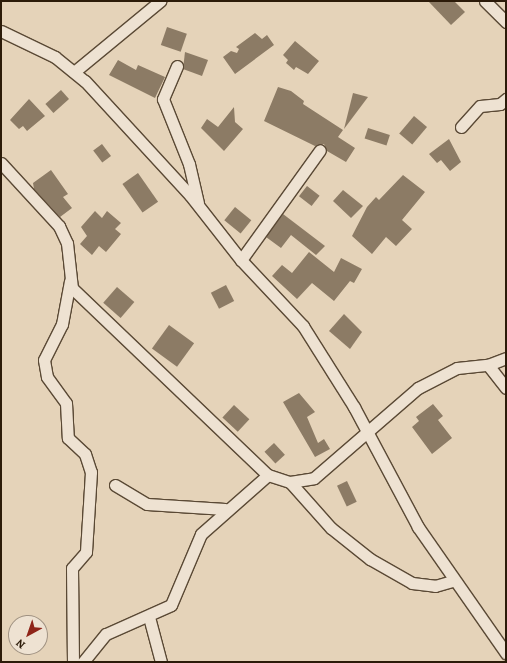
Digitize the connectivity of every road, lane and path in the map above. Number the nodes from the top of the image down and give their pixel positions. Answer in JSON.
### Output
{"nodes":[{"id":1,"x":160,"y":1,"type":"edge"},
{"id":2,"x":485,"y":1,"type":"edge"},
{"id":3,"x":506,"y":22,"type":"edge"},
{"id":4,"x":1,"y":31,"type":"edge"},
{"id":5,"x":177,"y":66,"type":"dead end"},
{"id":6,"x":74,"y":72,"type":"junction"},
{"id":7,"x":506,"y":99,"type":"edge"},
{"id":8,"x":460,"y":127,"type":"dead end"},
{"id":9,"x":320,"y":150,"type":"dead end"},
{"id":10,"x":1,"y":163,"type":"edge"},
{"id":11,"x":198,"y":206,"type":"junction"},
{"id":12,"x":241,"y":260,"type":"junction"},
{"id":13,"x":70,"y":281,"type":"junction"},
{"id":14,"x":506,"y":358,"type":"edge"},
{"id":15,"x":488,"y":365,"type":"junction"},
{"id":16,"x":506,"y":388,"type":"edge"},
{"id":17,"x":366,"y":432,"type":"junction"},
{"id":18,"x":268,"y":475,"type":"junction"},
{"id":19,"x":290,"y":482,"type":"junction"},
{"id":20,"x":115,"y":485,"type":"dead end"},
{"id":21,"x":226,"y":509,"type":"junction"},
{"id":22,"x":452,"y":582,"type":"junction"},
{"id":23,"x":149,"y":617,"type":"junction"},
{"id":24,"x":506,"y":653,"type":"edge"},
{"id":25,"x":73,"y":662,"type":"edge"},
{"id":26,"x":83,"y":662,"type":"edge"},
{"id":27,"x":161,"y":662,"type":"edge"}],
"edges":[{"from":1,"to":6,"type":"street"},
{"from":2,"to":3,"type":"street"},
{"from":4,"to":6,"type":"street"},
{"from":5,"to":11,"type":"street"},
{"from":6,"to":11,"type":"street"},
{"from":7,"to":8,"type":"street"},
{"from":9,"to":12,"type":"street"},
{"from":10,"to":13,"type":"street"},
{"from":11,"to":12,"type":"street"},
{"from":12,"to":17,"type":"street"},
{"from":13,"to":18,"type":"street"},
{"from":13,"to":25,"type":"street"},
{"from":14,"to":15,"type":"street"},
{"from":15,"to":16,"type":"street"},
{"from":15,"to":17,"type":"street"},
{"from":17,"to":19,"type":"street"},
{"from":17,"to":22,"type":"street"},
{"from":18,"to":19,"type":"street"},
{"from":18,"to":21,"type":"street"},
{"from":19,"to":22,"type":"street"},
{"from":20,"to":21,"type":"street"},
{"from":21,"to":23,"type":"street"},
{"from":22,"to":24,"type":"street"},
{"from":23,"to":26,"type":"street"},
{"from":23,"to":27,"type":"street"}]}
